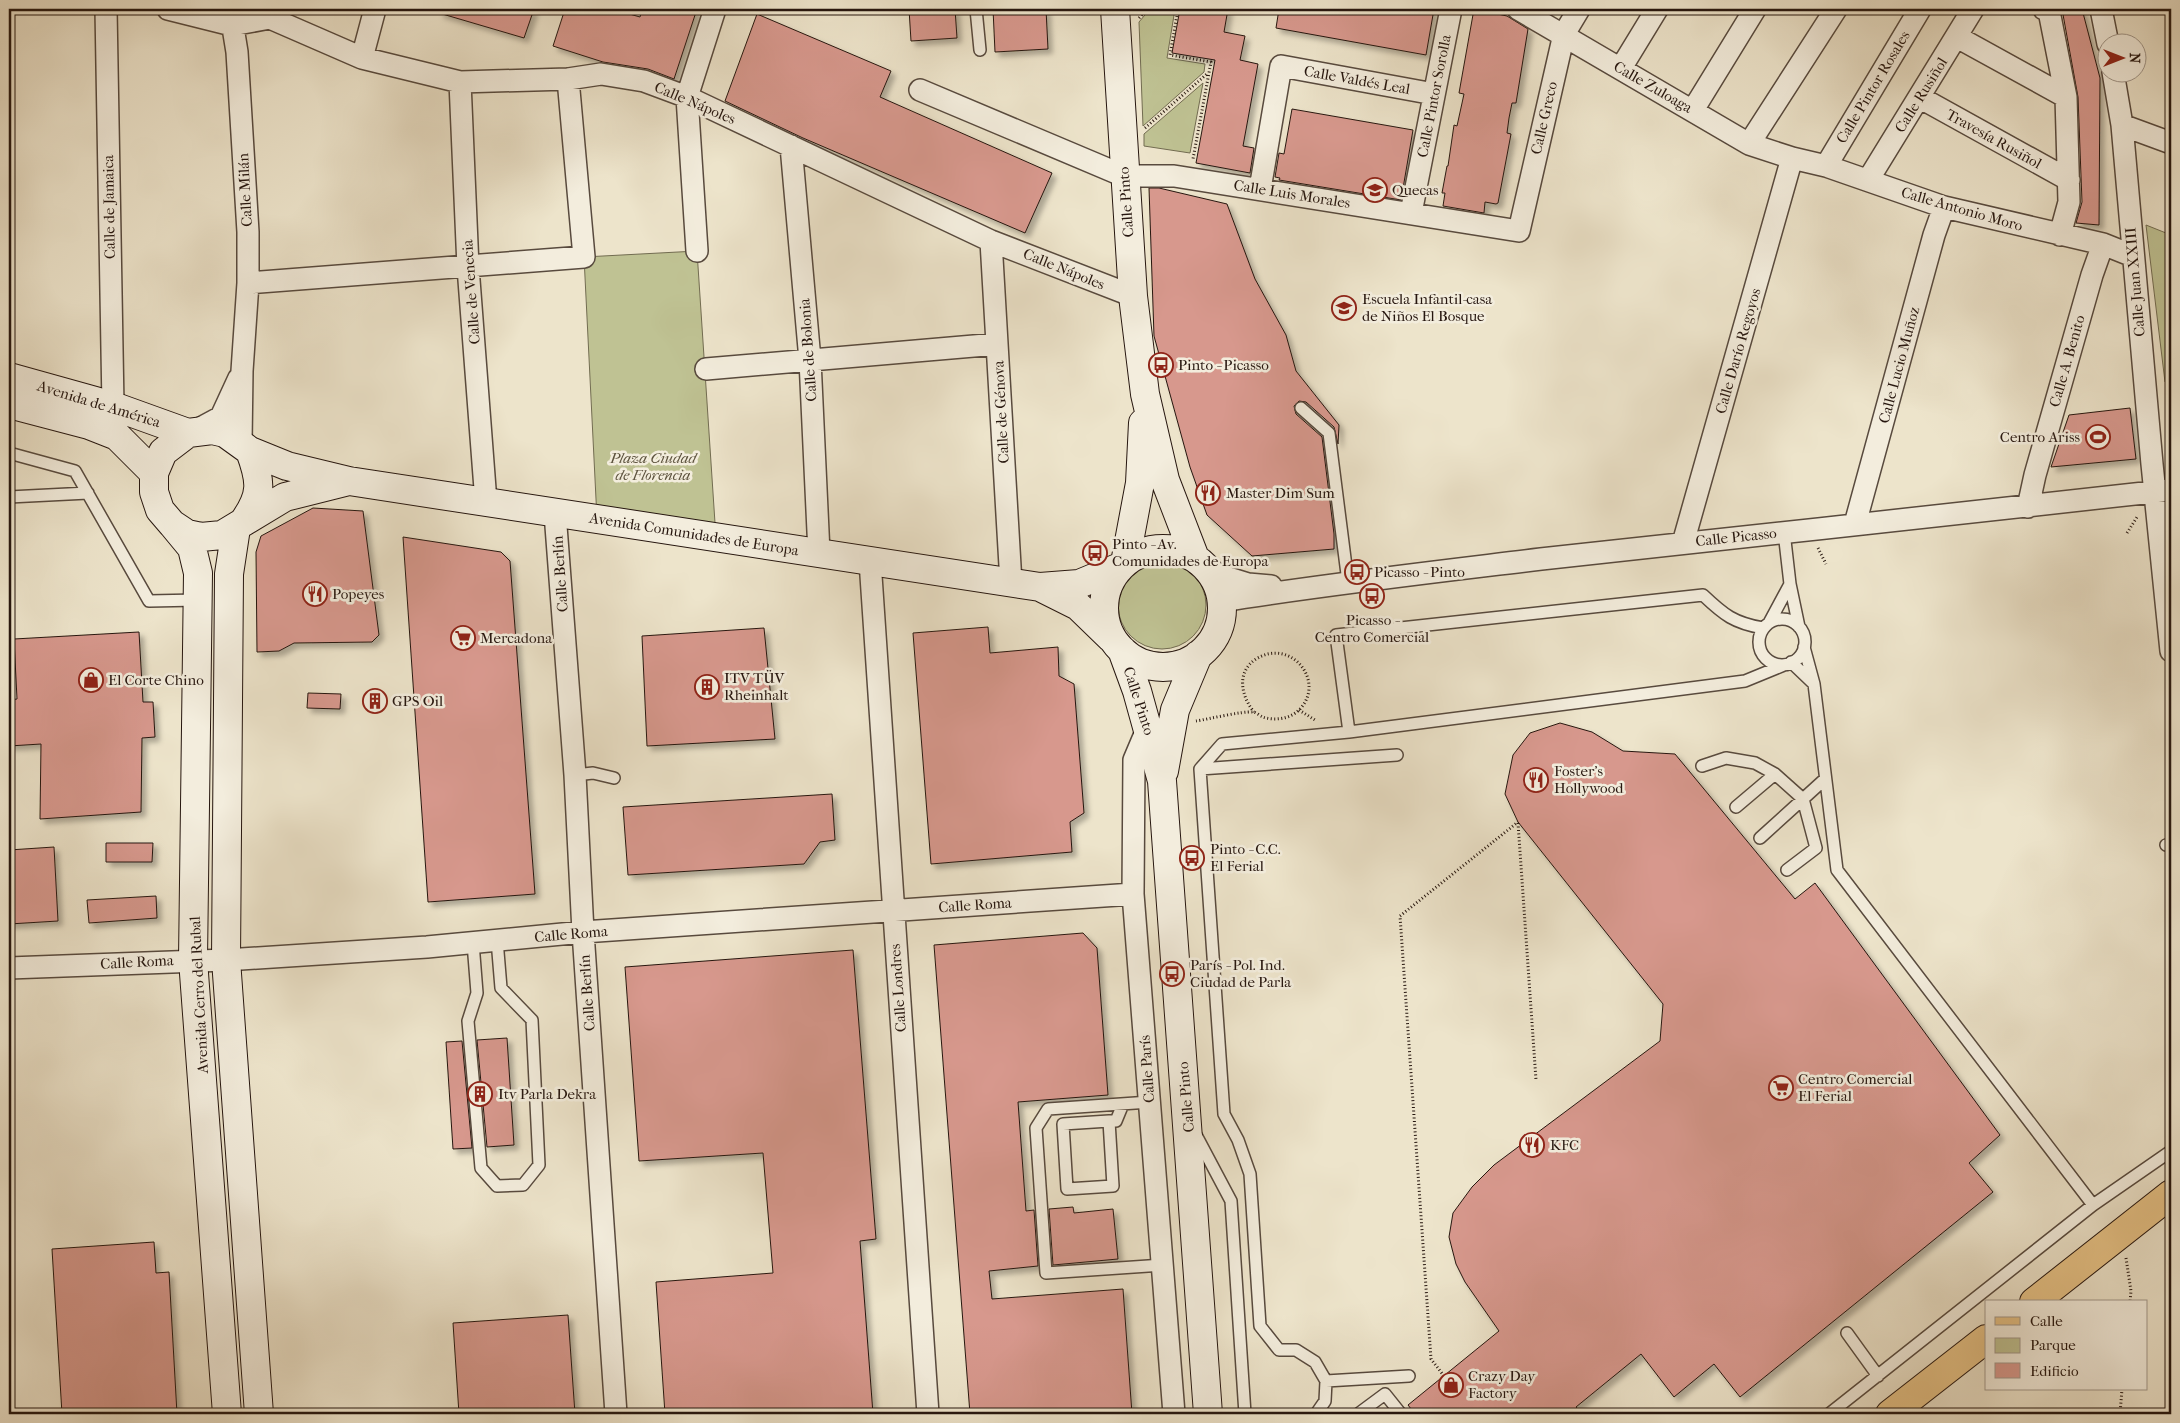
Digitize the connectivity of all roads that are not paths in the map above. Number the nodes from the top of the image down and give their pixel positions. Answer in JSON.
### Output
{"nodes":[{"id":1,"x":106,"y":9,"type":"edge"},
{"id":2,"x":168,"y":9,"type":"edge"},
{"id":3,"x":375,"y":9,"type":"edge"},
{"id":4,"x":715,"y":9,"type":"edge"},
{"id":5,"x":976,"y":9,"type":"edge"},
{"id":6,"x":1115,"y":9,"type":"edge"},
{"id":7,"x":1451,"y":9,"type":"edge"},
{"id":8,"x":1518,"y":9,"type":"edge"},
{"id":9,"x":1579,"y":9,"type":"edge"},
{"id":10,"x":1656,"y":9,"type":"edge"},
{"id":11,"x":1756,"y":9,"type":"edge"},
{"id":12,"x":1836,"y":9,"type":"edge"},
{"id":13,"x":1920,"y":9,"type":"edge"},
{"id":14,"x":1973,"y":9,"type":"edge"},
{"id":15,"x":2044,"y":9,"type":"edge"},
{"id":16,"x":2101,"y":9,"type":"edge"},
{"id":17,"x":231,"y":17,"type":"edge"},
{"id":18,"x":2106,"y":32,"type":"edge"},
{"id":19,"x":1564,"y":34,"type":"junction"},
{"id":20,"x":1957,"y":37,"type":"junction"},
{"id":21,"x":980,"y":50,"type":"dead end"},
{"id":22,"x":362,"y":58,"type":"junction"},
{"id":23,"x":1621,"y":68,"type":"junction"},
{"id":24,"x":568,"y":79,"type":"junction"},
{"id":25,"x":460,"y":82,"type":"junction"},
{"id":26,"x":2115,"y":82,"type":"edge"},
{"id":27,"x":920,"y":90,"type":"dead end"},
{"id":28,"x":1434,"y":94,"type":"junction"},
{"id":29,"x":687,"y":97,"type":"junction"},
{"id":30,"x":1919,"y":97,"type":"junction"},
{"id":31,"x":2066,"y":97,"type":"junction"},
{"id":32,"x":1694,"y":110,"type":"junction"},
{"id":33,"x":2122,"y":125,"type":"junction"},
{"id":34,"x":2171,"y":143,"type":"edge"},
{"id":35,"x":1749,"y":144,"type":"junction"},
{"id":36,"x":791,"y":146,"type":"junction"},
{"id":37,"x":1792,"y":158,"type":"junction"},
{"id":38,"x":1826,"y":166,"type":"junction"},
{"id":39,"x":1124,"y":176,"type":"junction"},
{"id":40,"x":1868,"y":180,"type":"junction"},
{"id":41,"x":2069,"y":180,"type":"junction"},
{"id":42,"x":1260,"y":189,"type":"junction"},
{"id":43,"x":1944,"y":207,"type":"junction"},
{"id":44,"x":1411,"y":213,"type":"junction"},
{"id":45,"x":1518,"y":231,"type":"joint"},
{"id":46,"x":2060,"y":235,"type":"junction"},
{"id":47,"x":992,"y":241,"type":"junction"},
{"id":48,"x":2103,"y":244,"type":"junction"},
{"id":49,"x":697,"y":251,"type":"dead end"},
{"id":50,"x":2133,"y":256,"type":"junction"},
{"id":51,"x":468,"y":267,"type":"junction"},
{"id":52,"x":248,"y":282,"type":"junction"},
{"id":53,"x":1133,"y":296,"type":"junction"},
{"id":54,"x":997,"y":344,"type":"junction"},
{"id":55,"x":810,"y":360,"type":"junction"},
{"id":56,"x":706,"y":369,"type":"dead end"},
{"id":57,"x":242,"y":371,"type":"junction"},
{"id":58,"x":9,"y":377,"type":"edge"},
{"id":59,"x":1145,"y":394,"type":"junction"},
{"id":60,"x":9,"y":404,"type":"edge"},
{"id":61,"x":113,"y":406,"type":"junction"},
{"id":62,"x":1301,"y":408,"type":"dead end"},
{"id":63,"x":191,"y":432,"type":"junction"},
{"id":64,"x":245,"y":447,"type":"junction"},
{"id":65,"x":9,"y":453,"type":"edge"},
{"id":66,"x":154,"y":474,"type":"junction"},
{"id":67,"x":349,"y":481,"type":"junction"},
{"id":68,"x":2163,"y":491,"type":"edge"},
{"id":69,"x":88,"y":493,"type":"junction"},
{"id":70,"x":9,"y":497,"type":"edge"},
{"id":71,"x":486,"y":502,"type":"junction"},
{"id":72,"x":2028,"y":507,"type":"junction"},
{"id":73,"x":555,"y":513,"type":"junction"},
{"id":74,"x":172,"y":524,"type":"junction"},
{"id":75,"x":240,"y":524,"type":"junction"},
{"id":76,"x":1855,"y":524,"type":"junction"},
{"id":77,"x":1784,"y":532,"type":"junction"},
{"id":78,"x":1683,"y":543,"type":"junction"},
{"id":79,"x":819,"y":553,"type":"junction"},
{"id":80,"x":870,"y":561,"type":"junction"},
{"id":81,"x":1122,"y":565,"type":"junction"},
{"id":82,"x":1202,"y":565,"type":"junction"},
{"id":83,"x":1348,"y":582,"type":"junction"},
{"id":84,"x":1011,"y":583,"type":"junction"},
{"id":85,"x":1790,"y":584,"type":"junction"},
{"id":86,"x":1040,"y":588,"type":"junction"},
{"id":87,"x":1302,"y":588,"type":"junction"},
{"id":88,"x":198,"y":600,"type":"junction"},
{"id":89,"x":1221,"y":601,"type":"junction"},
{"id":90,"x":1766,"y":626,"type":"junction"},
{"id":91,"x":1799,"y":627,"type":"junction"},
{"id":92,"x":1117,"y":645,"type":"junction"},
{"id":93,"x":1804,"y":647,"type":"junction"},
{"id":94,"x":2171,"y":651,"type":"edge"},
{"id":95,"x":1198,"y":656,"type":"junction"},
{"id":96,"x":1787,"y":663,"type":"junction"},
{"id":97,"x":1814,"y":684,"type":"junction"},
{"id":98,"x":1159,"y":726,"type":"junction"},
{"id":99,"x":1349,"y":732,"type":"junction"},
{"id":100,"x":1397,"y":755,"type":"dead end"},
{"id":101,"x":1702,"y":766,"type":"dead end"},
{"id":102,"x":1200,"y":769,"type":"junction"},
{"id":103,"x":1775,"y":774,"type":"junction"},
{"id":104,"x":575,"y":775,"type":"junction"},
{"id":105,"x":614,"y":778,"type":"dead end"},
{"id":106,"x":1825,"y":779,"type":"junction"},
{"id":107,"x":1804,"y":799,"type":"junction"},
{"id":108,"x":1736,"y":807,"type":"dead end"},
{"id":109,"x":1760,"y":838,"type":"dead end"},
{"id":110,"x":1787,"y":870,"type":"dead end"},
{"id":111,"x":1133,"y":894,"type":"junction"},
{"id":112,"x":892,"y":911,"type":"junction"},
{"id":113,"x":583,"y":932,"type":"junction"},
{"id":114,"x":497,"y":940,"type":"junction"},
{"id":115,"x":473,"y":943,"type":"junction"},
{"id":116,"x":193,"y":960,"type":"junction"},
{"id":117,"x":226,"y":960,"type":"junction"},
{"id":118,"x":9,"y":968,"type":"edge"},
{"id":119,"x":1150,"y":1102,"type":"junction"},
{"id":120,"x":1123,"y":1104,"type":"junction"},
{"id":121,"x":1109,"y":1121,"type":"junction"},
{"id":122,"x":1188,"y":1122,"type":"junction"},
{"id":123,"x":2171,"y":1151,"type":"edge"},
{"id":124,"x":2171,"y":1194,"type":"edge"},
{"id":125,"x":2093,"y":1205,"type":"junction"},
{"id":126,"x":1163,"y":1264,"type":"junction"},
{"id":127,"x":2037,"y":1300,"type":"edge"},
{"id":128,"x":1846,"y":1333,"type":"dead end"},
{"id":129,"x":1985,"y":1340,"type":"edge"},
{"id":130,"x":1409,"y":1376,"type":"dead end"},
{"id":131,"x":1878,"y":1376,"type":"junction"},
{"id":132,"x":1326,"y":1381,"type":"junction"},
{"id":133,"x":1248,"y":1412,"type":"edge"},
{"id":134,"x":227,"y":1414,"type":"edge"},
{"id":135,"x":259,"y":1414,"type":"edge"},
{"id":136,"x":616,"y":1414,"type":"edge"},
{"id":137,"x":928,"y":1414,"type":"edge"},
{"id":138,"x":1174,"y":1414,"type":"edge"},
{"id":139,"x":1208,"y":1414,"type":"edge"},
{"id":140,"x":1316,"y":1414,"type":"edge"},
{"id":141,"x":1358,"y":1414,"type":"edge"},
{"id":142,"x":1401,"y":1414,"type":"edge"},
{"id":143,"x":1829,"y":1414,"type":"edge"},
{"id":144,"x":1890,"y":1414,"type":"edge"}],
"edges":[{"from":1,"to":61,"type":"street","name":"Calle de Jamaica"},
{"from":2,"to":17,"type":"street"},
{"from":3,"to":22,"type":"street"},
{"from":4,"to":29,"type":"street"},
{"from":5,"to":21,"type":"lane"},
{"from":6,"to":39,"type":"main road","name":"Calle Pinto"},
{"from":7,"to":28,"type":"street","name":"Calle Pintor Sorolla"},
{"from":8,"to":19,"type":"street","name":"Calle Zuloaga"},
{"from":9,"to":19,"type":"street","name":"Calle Greco"},
{"from":10,"to":23,"type":"street"},
{"from":11,"to":32,"type":"street"},
{"from":12,"to":35,"type":"street"},
{"from":13,"to":38,"type":"street","name":"Calle Pintor Rosales"},
{"from":14,"to":20,"type":"street","name":"Calle Rusiñol"},
{"from":15,"to":31,"type":"street"},
{"from":16,"to":18,"type":"street"},
{"from":17,"to":22,"type":"street","name":"Calle Nápoles"},
{"from":17,"to":52,"type":"street","name":"Calle Milán"},
{"from":19,"to":23,"type":"street","name":"Calle Zuloaga"},
{"from":19,"to":45,"type":"street","name":"Calle Greco"},
{"from":20,"to":30,"type":"street","name":"Calle Rusiñol"},
{"from":20,"to":31,"type":"street"},
{"from":22,"to":25,"type":"street","name":"Calle Nápoles"},
{"from":23,"to":32,"type":"street","name":"Calle Zuloaga"},
{"from":24,"to":25,"type":"street","name":"Calle Nápoles"},
{"from":24,"to":29,"type":"street","name":"Calle Nápoles"},
{"from":24,"to":51,"type":"street"},
{"from":25,"to":51,"type":"street","name":"Calle de Venecia"},
{"from":26,"to":33,"type":"street","name":"Calle Juan XXIII"},
{"from":27,"to":39,"type":"street"},
{"from":28,"to":42,"type":"street","name":"Calle Valdés Leal"},
{"from":28,"to":44,"type":"street","name":"Calle Pintor Sorolla"},
{"from":29,"to":36,"type":"street","name":"Calle Nápoles"},
{"from":29,"to":49,"type":"street"},
{"from":30,"to":40,"type":"street","name":"Calle Rusiñol"},
{"from":30,"to":41,"type":"street","name":"Travesía Rusiñol"},
{"from":31,"to":41,"type":"street"},
{"from":32,"to":35,"type":"street","name":"Calle Zuloaga"},
{"from":33,"to":34,"type":"street"},
{"from":33,"to":50,"type":"street","name":"Calle Juan XXIII"},
{"from":35,"to":37,"type":"street","name":"Calle Zuloaga"},
{"from":36,"to":47,"type":"street","name":"Calle Nápoles"},
{"from":36,"to":55,"type":"street","name":"Calle de Bolonia"},
{"from":37,"to":38,"type":"street","name":"Calle Antonio Moro"},
{"from":37,"to":78,"type":"street","name":"Calle Darío Regoyos"},
{"from":38,"to":40,"type":"street","name":"Calle Antonio Moro"},
{"from":39,"to":42,"type":"street","name":"Calle Luis Morales"},
{"from":39,"to":53,"type":"main road","name":"Calle Pinto"},
{"from":40,"to":43,"type":"street","name":"Calle Antonio Moro"},
{"from":41,"to":46,"type":"street"},
{"from":42,"to":44,"type":"street","name":"Calle Luis Morales"},
{"from":43,"to":46,"type":"street","name":"Calle Antonio Moro"},
{"from":43,"to":76,"type":"street","name":"Calle Lucio Muñoz"},
{"from":44,"to":45,"type":"street","name":"Calle Luis Morales"},
{"from":46,"to":48,"type":"street","name":"Calle Antonio Moro"},
{"from":47,"to":53,"type":"street","name":"Calle Nápoles"},
{"from":47,"to":54,"type":"street","name":"Calle de Génova"},
{"from":48,"to":50,"type":"street","name":"Calle Antonio Moro"},
{"from":48,"to":72,"type":"street","name":"Calle A. Benito"},
{"from":50,"to":68,"type":"street","name":"Calle Juan XXIII"},
{"from":51,"to":52,"type":"street"},
{"from":51,"to":71,"type":"street","name":"Calle de Venecia"},
{"from":52,"to":57,"type":"street","name":"Calle Milán"},
{"from":53,"to":59,"type":"main road","name":"Calle Pinto"},
{"from":54,"to":55,"type":"street"},
{"from":54,"to":84,"type":"street","name":"Calle de Génova"},
{"from":55,"to":56,"type":"street"},
{"from":55,"to":79,"type":"street","name":"Calle de Bolonia"},
{"from":57,"to":63,"type":"street"},
{"from":57,"to":64,"type":"street","name":"Calle Milán"},
{"from":58,"to":61,"type":"main road","name":"Avenida de América"},
{"from":59,"to":81,"type":"main road","name":"Calle Pinto"},
{"from":59,"to":82,"type":"main road","name":"Calle Pinto"},
{"from":60,"to":66,"type":"main road","name":"Avenida de América"},
{"from":61,"to":63,"type":"main road","name":"Avenida de América"},
{"from":62,"to":83,"type":"lane"},
{"from":63,"to":64,"type":"main road"},
{"from":63,"to":66,"type":"main road"},
{"from":64,"to":67,"type":"main road","name":"Avenida Comunidades de Europa"},
{"from":64,"to":75,"type":"main road"},
{"from":65,"to":69,"type":"lane"},
{"from":66,"to":74,"type":"main road"},
{"from":67,"to":71,"type":"main road","name":"Avenida Comunidades de Europa"},
{"from":67,"to":75,"type":"main road"},
{"from":68,"to":72,"type":"street","name":"Calle Picasso"},
{"from":68,"to":94,"type":"street","name":"Calle Juan XXIII"},
{"from":69,"to":70,"type":"lane"},
{"from":69,"to":88,"type":"lane"},
{"from":71,"to":73,"type":"main road","name":"Avenida Comunidades de Europa"},
{"from":72,"to":76,"type":"street","name":"Calle Picasso"},
{"from":73,"to":79,"type":"main road","name":"Avenida Comunidades de Europa"},
{"from":73,"to":104,"type":"street","name":"Calle Berlín"},
{"from":74,"to":75,"type":"main road"},
{"from":74,"to":88,"type":"main road","name":"Avenida Cerro del Rubal"},
{"from":75,"to":117,"type":"main road","name":"Avenida Cerro del Rubal"},
{"from":76,"to":77,"type":"street","name":"Calle Picasso"},
{"from":77,"to":78,"type":"street","name":"Calle Picasso"},
{"from":77,"to":85,"type":"lane"},
{"from":78,"to":83,"type":"street","name":"Calle Picasso"},
{"from":79,"to":80,"type":"main road","name":"Avenida Comunidades de Europa"},
{"from":80,"to":84,"type":"main road","name":"Avenida Comunidades de Europa"},
{"from":80,"to":112,"type":"street","name":"Calle Londres"},
{"from":81,"to":82,"type":"main road"},
{"from":81,"to":86,"type":"main road","name":"Avenida Comunidades de Europa"},
{"from":81,"to":92,"type":"main road"},
{"from":82,"to":87,"type":"street","name":"Calle Picasso"},
{"from":82,"to":89,"type":"main road"},
{"from":83,"to":87,"type":"street","name":"Calle Picasso"},
{"from":84,"to":86,"type":"main road","name":"Avenida Comunidades de Europa"},
{"from":85,"to":90,"type":"lane"},
{"from":85,"to":91,"type":"lane"},
{"from":86,"to":92,"type":"main road","name":"Avenida Comunidades de Europa"},
{"from":87,"to":89,"type":"street","name":"Calle Picasso"},
{"from":88,"to":116,"type":"main road","name":"Avenida Cerro del Rubal"},
{"from":89,"to":95,"type":"main road"},
{"from":90,"to":91,"type":"lane"},
{"from":90,"to":96,"type":"lane"},
{"from":90,"to":99,"type":"lane"},
{"from":91,"to":93,"type":"lane"},
{"from":92,"to":95,"type":"main road"},
{"from":92,"to":98,"type":"main road","name":"Calle Pinto"},
{"from":93,"to":96,"type":"lane"},
{"from":93,"to":97,"type":"lane"},
{"from":95,"to":98,"type":"main road","name":"Calle Pinto"},
{"from":96,"to":97,"type":"lane"},
{"from":96,"to":99,"type":"lane"},
{"from":97,"to":106,"type":"lane"},
{"from":98,"to":111,"type":"street","name":"Calle París"},
{"from":98,"to":122,"type":"main road","name":"Calle Pinto"},
{"from":99,"to":102,"type":"lane"},
{"from":100,"to":102,"type":"lane"},
{"from":101,"to":103,"type":"lane"},
{"from":102,"to":132,"type":"lane"},
{"from":103,"to":107,"type":"lane"},
{"from":103,"to":108,"type":"lane"},
{"from":104,"to":105,"type":"lane"},
{"from":104,"to":113,"type":"street","name":"Calle Berlín"},
{"from":106,"to":107,"type":"lane"},
{"from":106,"to":125,"type":"lane"},
{"from":107,"to":109,"type":"lane"},
{"from":107,"to":110,"type":"lane"},
{"from":111,"to":112,"type":"street","name":"Calle Roma"},
{"from":111,"to":119,"type":"street","name":"Calle París"},
{"from":112,"to":113,"type":"street","name":"Calle Roma"},
{"from":112,"to":137,"type":"street","name":"Calle Londres"},
{"from":113,"to":114,"type":"street","name":"Calle Roma"},
{"from":113,"to":136,"type":"street","name":"Calle Berlín"},
{"from":114,"to":115,"type":"street","name":"Calle Roma"},
{"from":114,"to":115,"type":"lane"},
{"from":115,"to":117,"type":"street","name":"Calle Roma"},
{"from":116,"to":117,"type":"street","name":"Calle Roma"},
{"from":116,"to":118,"type":"street","name":"Calle Roma"},
{"from":116,"to":134,"type":"main road","name":"Avenida Cerro del Rubal"},
{"from":117,"to":135,"type":"main road","name":"Avenida Cerro del Rubal"},
{"from":119,"to":120,"type":"lane"},
{"from":119,"to":126,"type":"street","name":"Calle París"},
{"from":120,"to":121,"type":"lane"},
{"from":120,"to":126,"type":"lane"},
{"from":121,"to":121,"type":"lane"},
{"from":122,"to":133,"type":"lane"},
{"from":122,"to":139,"type":"main road","name":"Calle Pinto"},
{"from":123,"to":125,"type":"lane"},
{"from":124,"to":127,"type":"main road"},
{"from":125,"to":131,"type":"lane"},
{"from":126,"to":138,"type":"street","name":"Calle París"},
{"from":128,"to":131,"type":"lane"},
{"from":129,"to":144,"type":"main road"},
{"from":130,"to":132,"type":"lane"},
{"from":131,"to":143,"type":"lane"},
{"from":132,"to":140,"type":"lane"},
{"from":141,"to":142,"type":"lane"}]}
